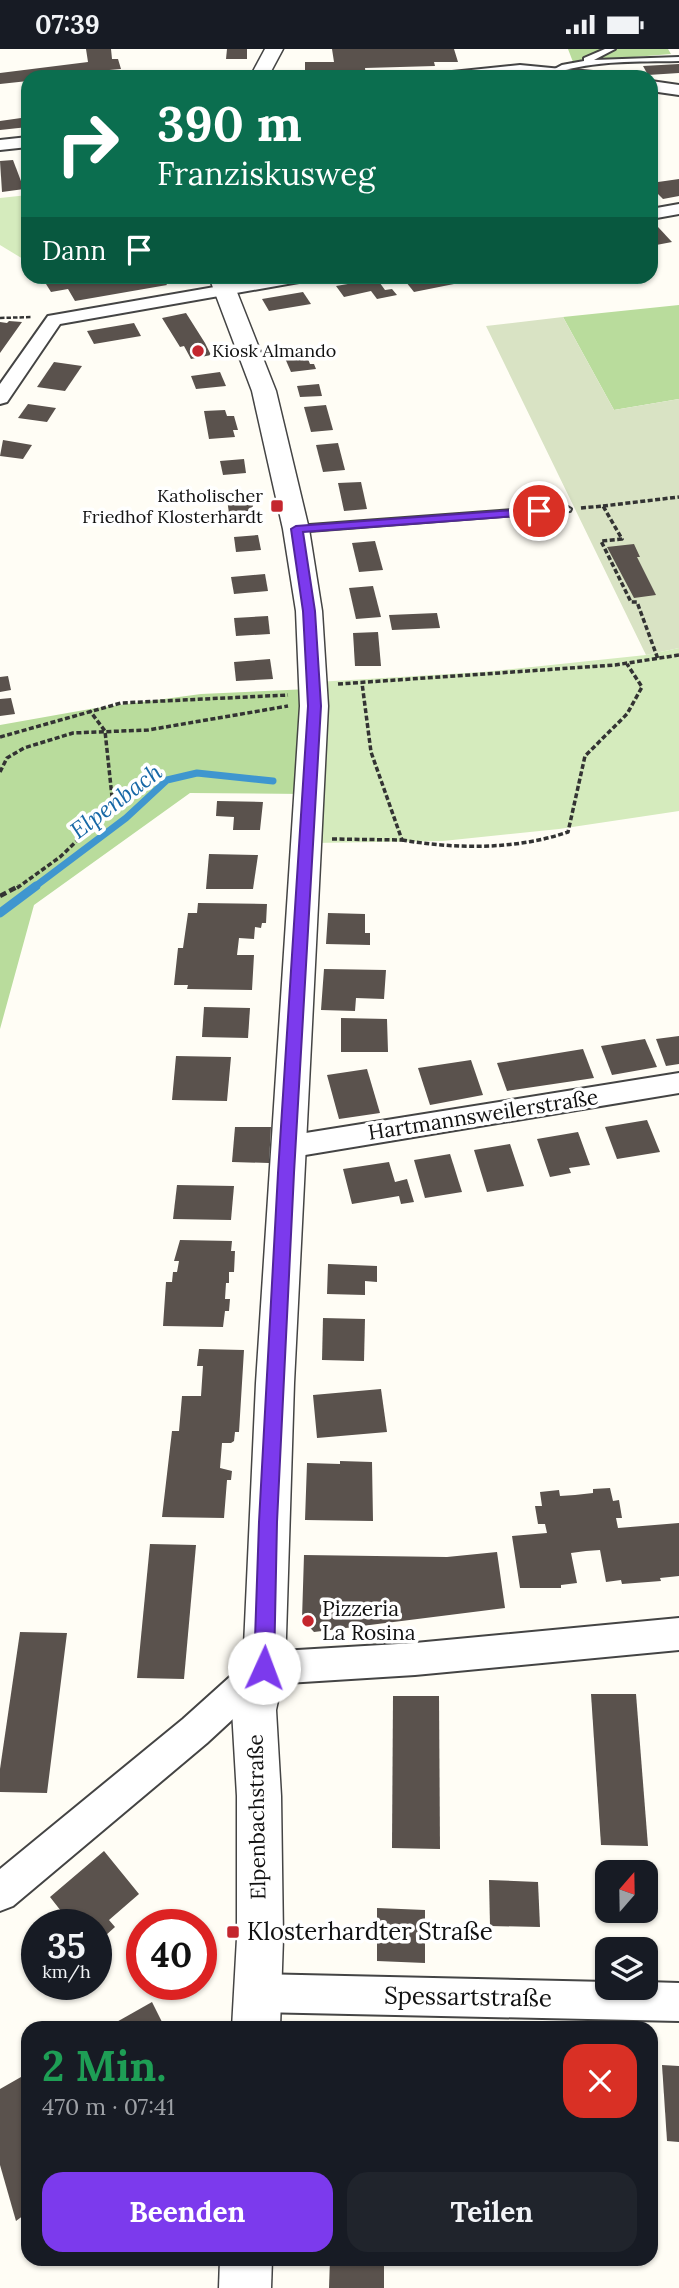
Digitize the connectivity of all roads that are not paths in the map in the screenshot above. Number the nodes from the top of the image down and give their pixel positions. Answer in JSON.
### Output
{"nodes":[{"id":1,"x":274,"y":49,"type":"edge"},
{"id":2,"x":611,"y":49,"type":"edge"},
{"id":3,"x":679,"y":59,"type":"edge"},
{"id":4,"x":579,"y":64,"type":"junction"},
{"id":5,"x":263,"y":70,"type":"edge"},
{"id":6,"x":499,"y":70,"type":"edge"},
{"id":7,"x":530,"y":70,"type":"edge"},
{"id":8,"x":556,"y":70,"type":"edge"},
{"id":9,"x":658,"y":87,"type":"edge"},
{"id":10,"x":679,"y":90,"type":"edge"},
{"id":11,"x":21,"y":143,"type":"edge"},
{"id":12,"x":0,"y":145,"type":"edge"},
{"id":13,"x":679,"y":209,"type":"edge"},
{"id":14,"x":658,"y":213,"type":"edge"},
{"id":15,"x":217,"y":284,"type":"edge"},
{"id":16,"x":222,"y":284,"type":"edge"},
{"id":17,"x":0,"y":398,"type":"edge"},
{"id":18,"x":566,"y":509,"type":"road end"},
{"id":19,"x":296,"y":529,"type":"junction"},
{"id":20,"x":679,"y":1083,"type":"edge"},
{"id":21,"x":287,"y":1147,"type":"junction"},
{"id":22,"x":679,"y":1634,"type":"edge"},
{"id":23,"x":264,"y":1668,"type":"junction"},
{"id":24,"x":0,"y":1893,"type":"edge"},
{"id":25,"x":679,"y":2002,"type":"edge"},
{"id":26,"x":256,"y":2011,"type":"edge"},
{"id":27,"x":246,"y":2266,"type":"edge"},
{"id":28,"x":245,"y":2288,"type":"edge"}],
"edges":[{"from":1,"to":5,"type":"street"},
{"from":2,"to":4,"type":"lane"},
{"from":3,"to":4,"type":"lane"},
{"from":4,"to":8,"type":"lane"},
{"from":6,"to":7,"type":"street"},
{"from":9,"to":10,"type":"street"},
{"from":11,"to":12,"type":"street"},
{"from":13,"to":14,"type":"street"},
{"from":15,"to":17,"type":"street"},
{"from":16,"to":19,"type":"street","name":"Elpenbachstraße"},
{"from":18,"to":19,"type":"lane"},
{"from":19,"to":21,"type":"street","name":"Elpenbachstraße"},
{"from":20,"to":21,"type":"street","name":"Hartmannsweilerstraße"},
{"from":21,"to":23,"type":"street","name":"Elpenbachstraße"},
{"from":22,"to":23,"type":"street"},
{"from":23,"to":24,"type":"street"},
{"from":23,"to":26,"type":"street","name":"Elpenbachstraße"},
{"from":25,"to":26,"type":"street","name":"Spessartstraße"},
{"from":27,"to":28,"type":"street"}]}
